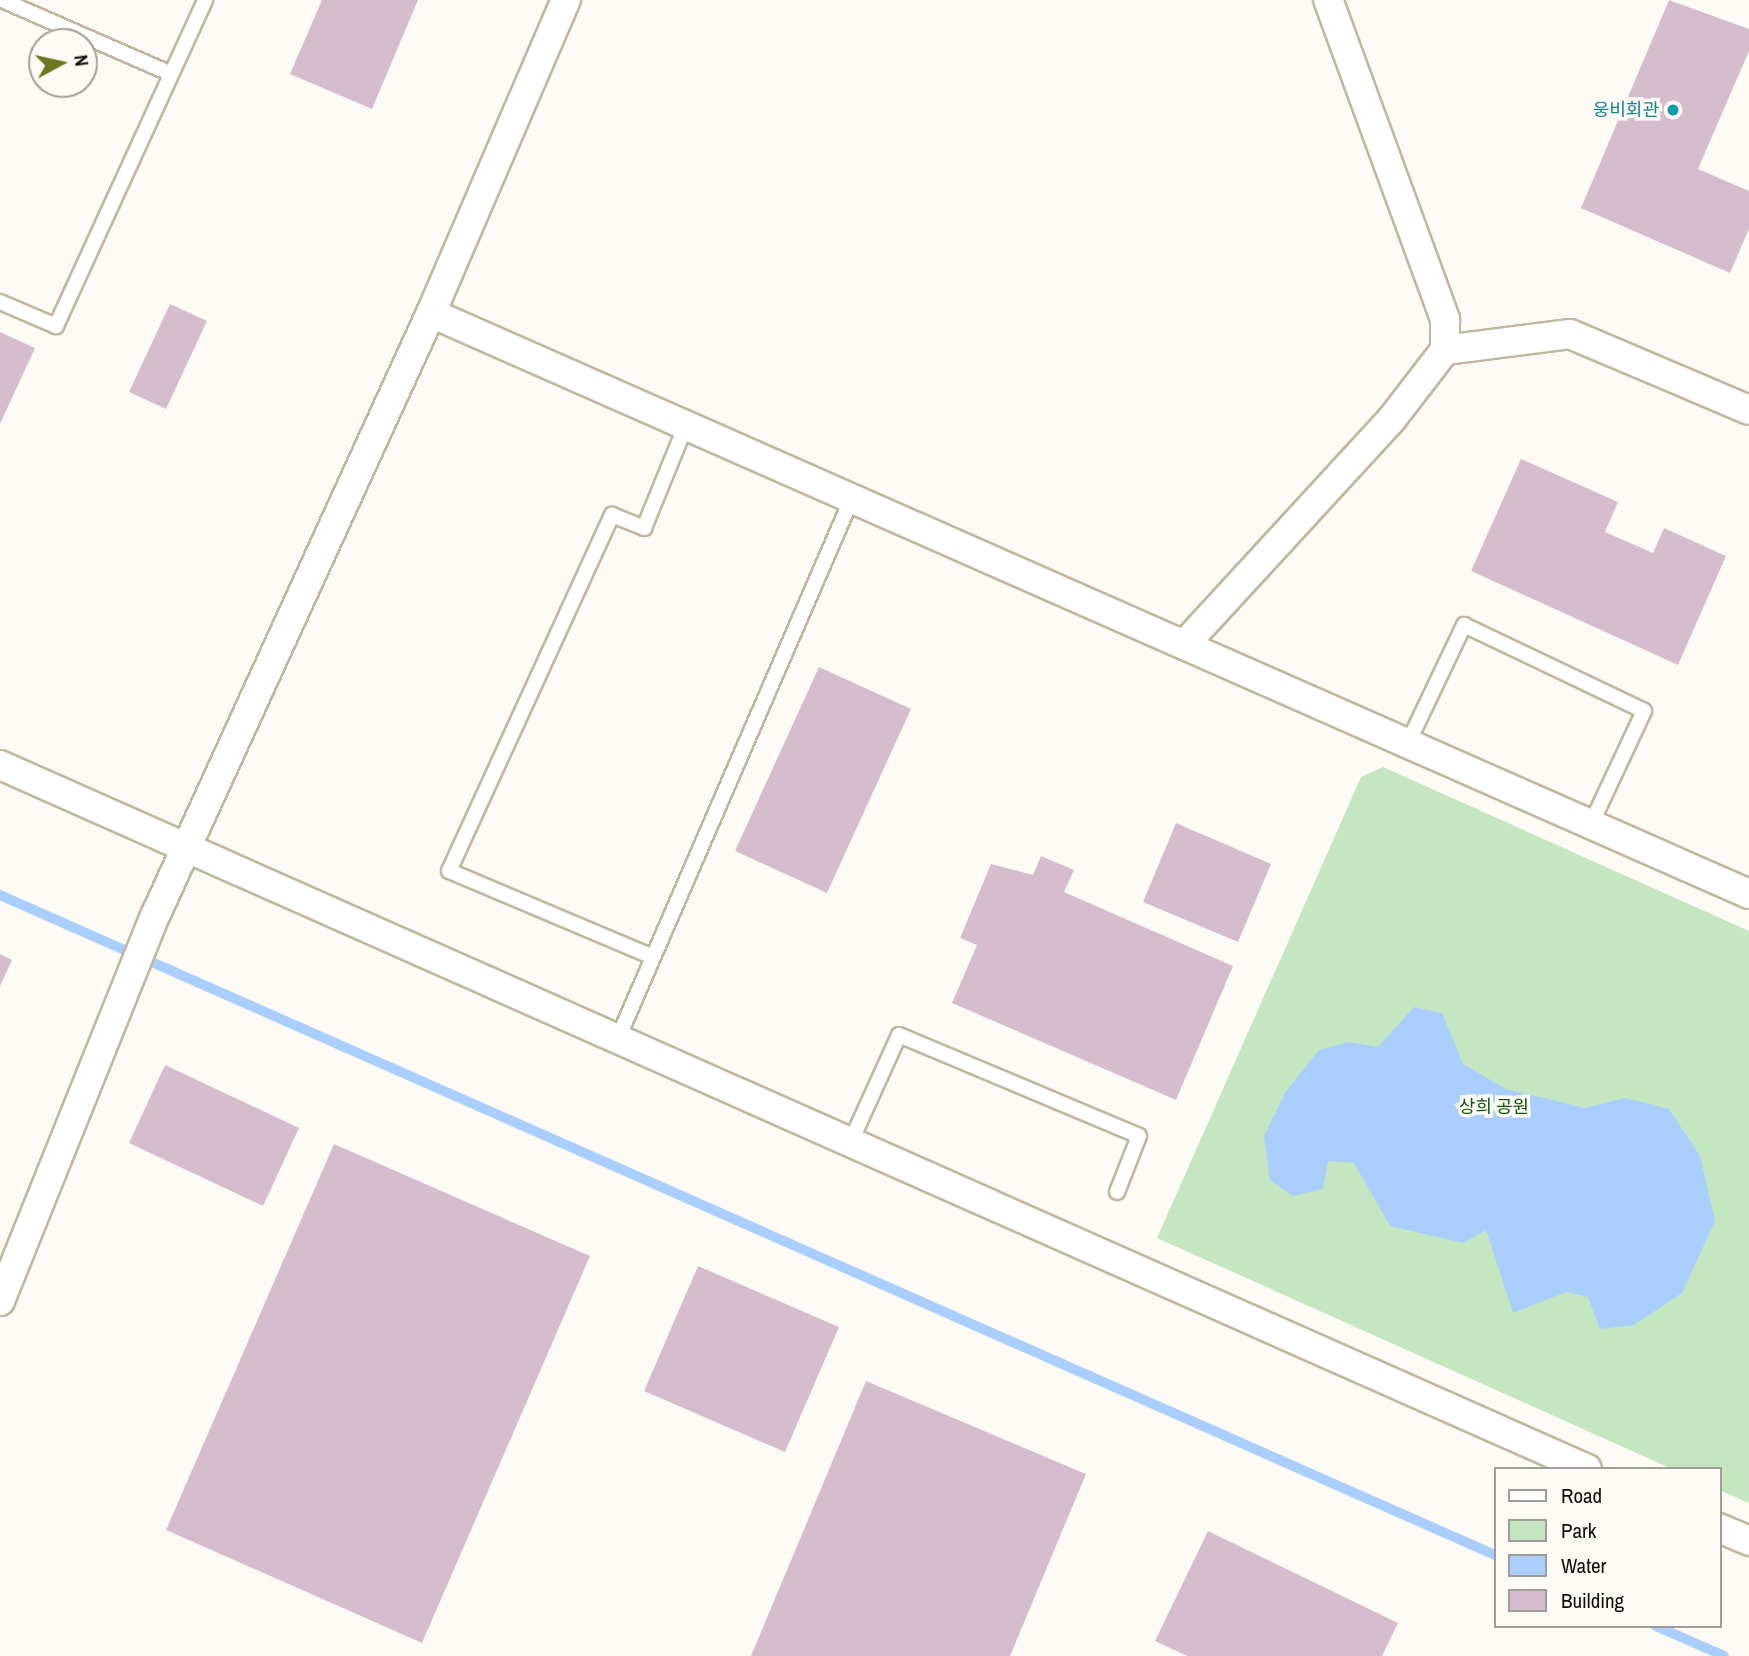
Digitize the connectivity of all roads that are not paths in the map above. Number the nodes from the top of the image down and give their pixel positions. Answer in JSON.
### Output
{"nodes":[{"id":1,"x":2,"y":0,"type":"edge"},
{"id":2,"x":205,"y":0,"type":"edge"},
{"id":3,"x":566,"y":0,"type":"edge"},
{"id":4,"x":1328,"y":0,"type":"edge"},
{"id":5,"x":172,"y":74,"type":"junction"},
{"id":6,"x":0,"y":302,"type":"edge"},
{"id":7,"x":431,"y":313,"type":"junction"},
{"id":8,"x":1445,"y":350,"type":"junction"},
{"id":9,"x":1749,"y":410,"type":"edge"},
{"id":10,"x":686,"y":425,"type":"junction"},
{"id":11,"x":852,"y":498,"type":"junction"},
{"id":12,"x":1184,"y":645,"type":"junction"},
{"id":13,"x":1408,"y":743,"type":"junction"},
{"id":14,"x":0,"y":765,"type":"edge"},
{"id":15,"x":1591,"y":824,"type":"junction"},
{"id":16,"x":187,"y":849,"type":"junction"},
{"id":17,"x":1749,"y":894,"type":"edge"},
{"id":18,"x":653,"y":957,"type":"junction"},
{"id":19,"x":620,"y":1037,"type":"junction"},
{"id":20,"x":851,"y":1141,"type":"junction"},
{"id":21,"x":1117,"y":1192,"type":"dead end"},
{"id":22,"x":0,"y":1301,"type":"edge"},
{"id":23,"x":1583,"y":1467,"type":"edge"},
{"id":24,"x":1721,"y":1529,"type":"edge"},
{"id":25,"x":1749,"y":1541,"type":"edge"}],
"edges":[{"from":1,"to":5,"type":"lane"},
{"from":2,"to":5,"type":"lane"},
{"from":3,"to":7,"type":"street"},
{"from":4,"to":8,"type":"street"},
{"from":5,"to":6,"type":"lane"},
{"from":7,"to":10,"type":"street"},
{"from":7,"to":16,"type":"street"},
{"from":8,"to":9,"type":"street"},
{"from":8,"to":12,"type":"street"},
{"from":10,"to":11,"type":"street"},
{"from":10,"to":18,"type":"lane"},
{"from":11,"to":12,"type":"street"},
{"from":11,"to":18,"type":"lane"},
{"from":12,"to":13,"type":"street"},
{"from":13,"to":15,"type":"street"},
{"from":13,"to":15,"type":"lane"},
{"from":14,"to":16,"type":"street"},
{"from":15,"to":17,"type":"street"},
{"from":16,"to":19,"type":"street"},
{"from":16,"to":22,"type":"street"},
{"from":18,"to":19,"type":"lane"},
{"from":19,"to":20,"type":"street"},
{"from":20,"to":21,"type":"lane"},
{"from":20,"to":23,"type":"street"},
{"from":24,"to":25,"type":"street"}]}
